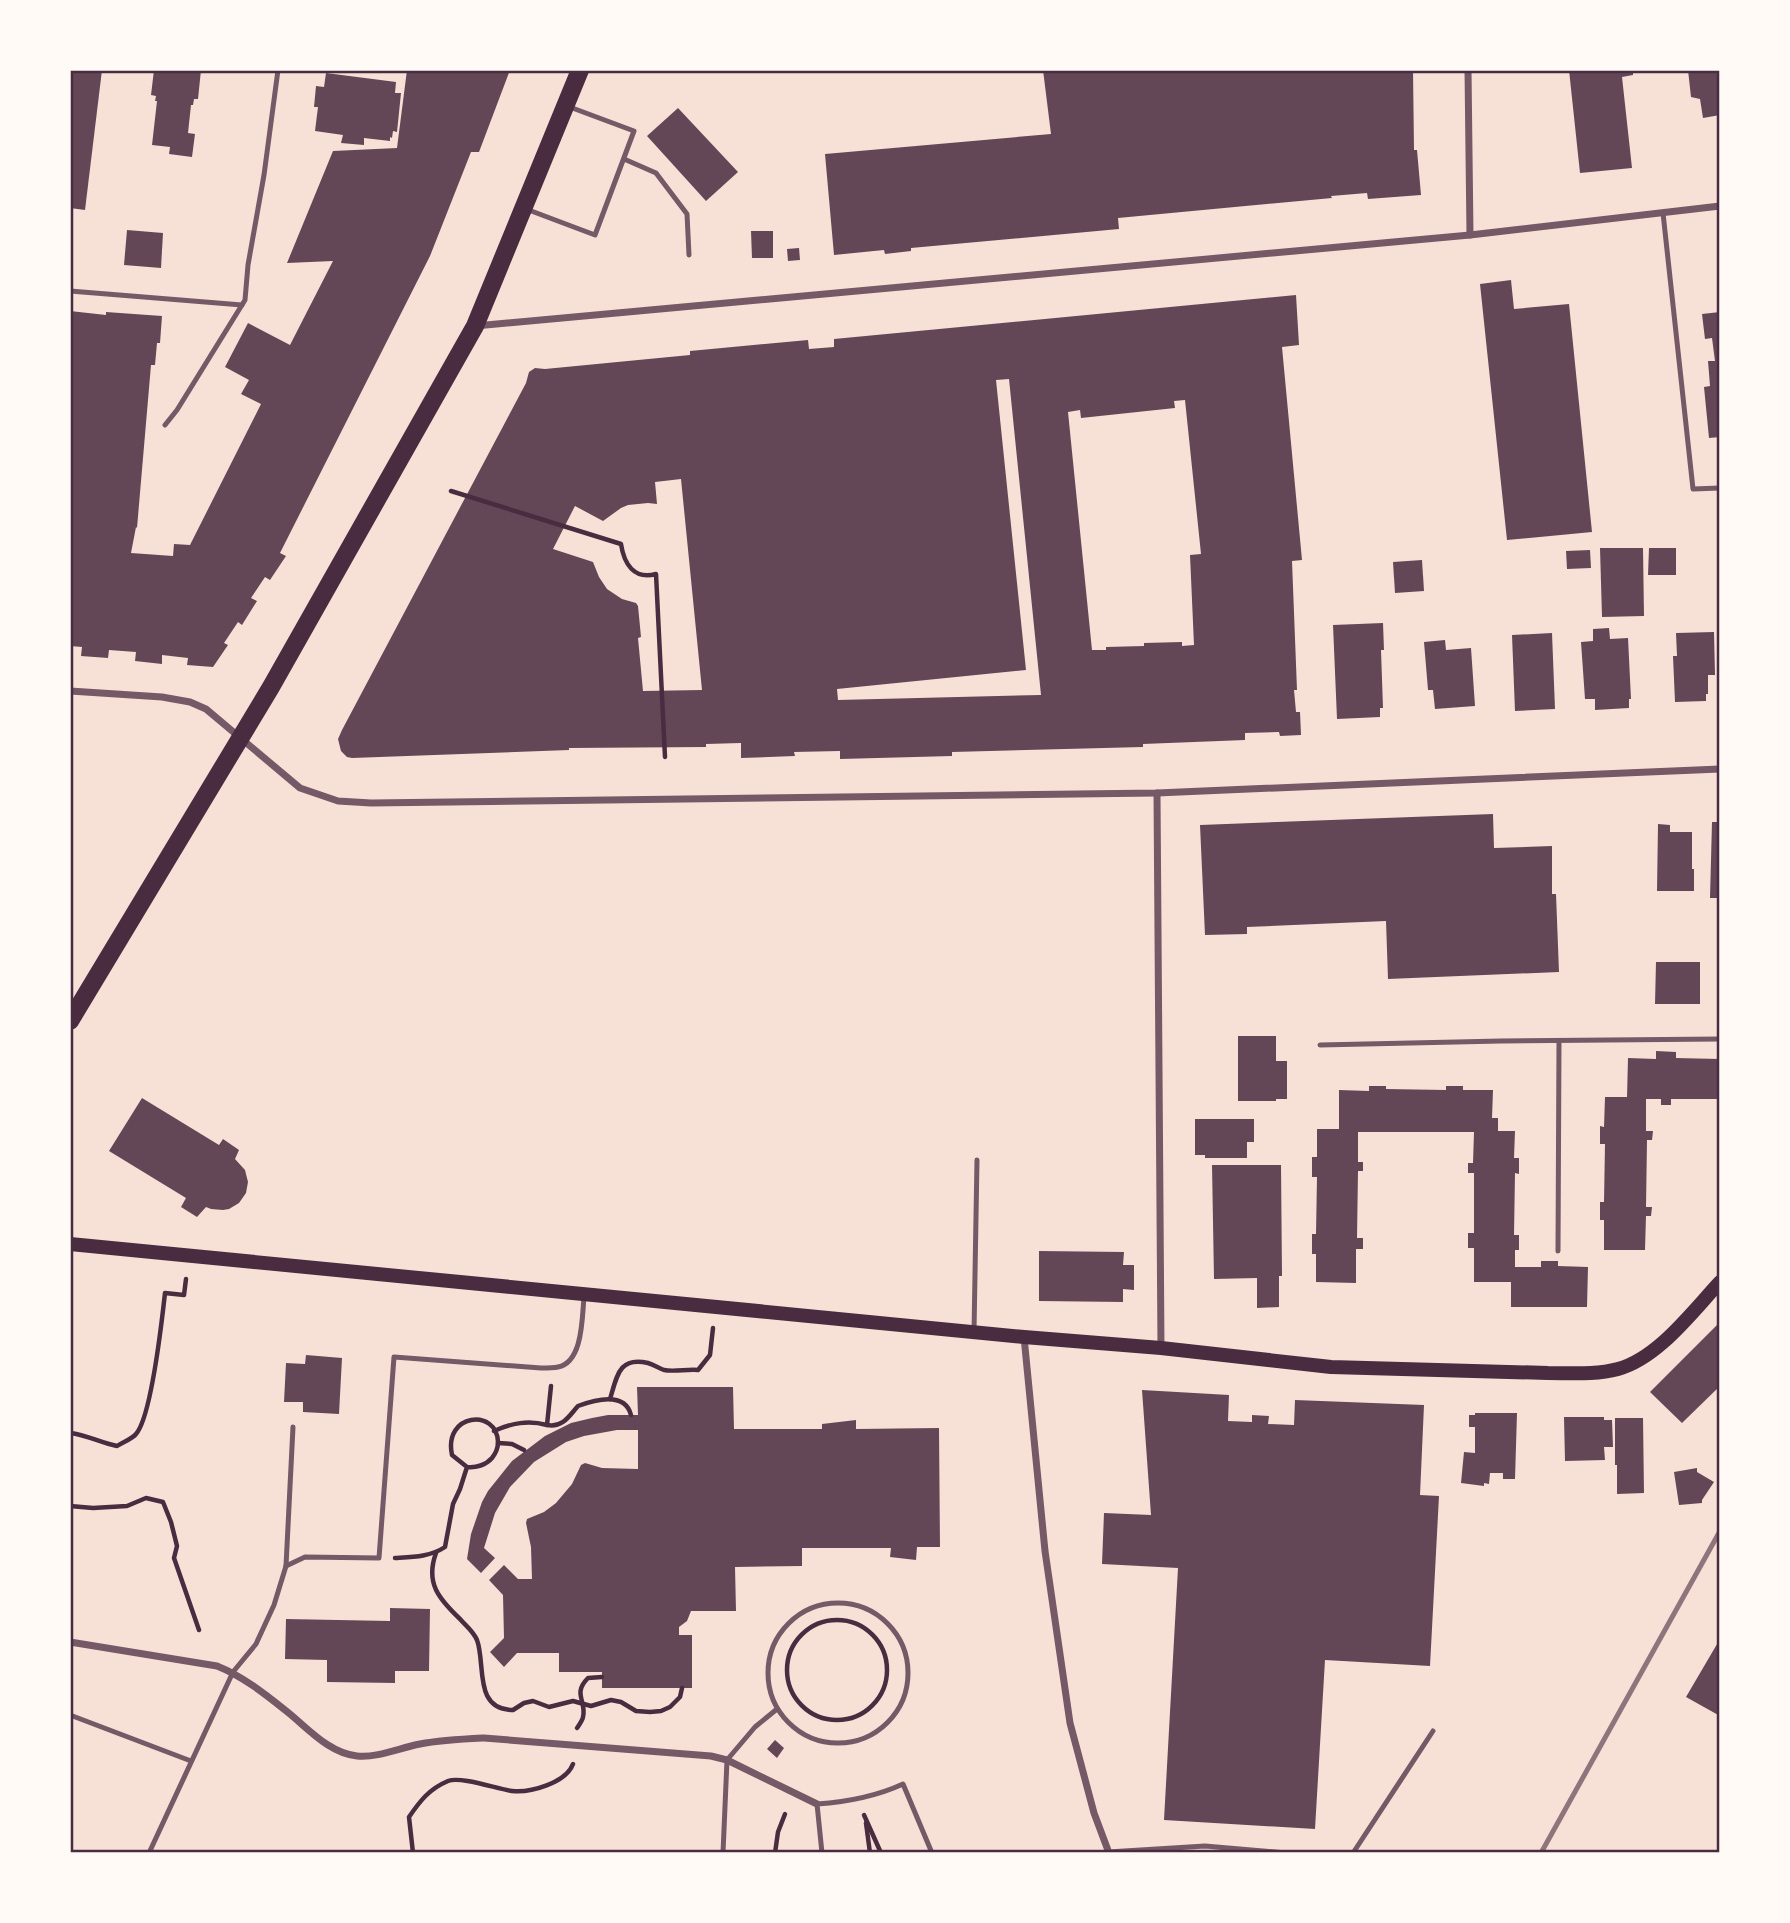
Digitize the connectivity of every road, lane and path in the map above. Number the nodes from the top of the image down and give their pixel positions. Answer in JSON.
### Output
{"nodes":[{"id":1,"x":278,"y":70,"type":"edge"},
{"id":2,"x":580,"y":70,"type":"edge"},
{"id":3,"x":1468,"y":70,"type":"edge"},
{"id":4,"x":565,"y":105,"type":"junction"},
{"id":5,"x":624,"y":159,"type":"junction"},
{"id":6,"x":1720,"y":206,"type":"edge"},
{"id":7,"x":523,"y":208,"type":"junction"},
{"id":8,"x":1663,"y":213,"type":"junction"},
{"id":9,"x":1470,"y":235,"type":"junction"},
{"id":10,"x":689,"y":255,"type":"dead end"},
{"id":11,"x":70,"y":290,"type":"edge"},
{"id":12,"x":242,"y":304,"type":"junction"},
{"id":13,"x":475,"y":326,"type":"junction"},
{"id":14,"x":165,"y":425,"type":"dead end"},
{"id":15,"x":1720,"y":488,"type":"edge"},
{"id":16,"x":451,"y":491,"type":"dead end"},
{"id":17,"x":70,"y":691,"type":"edge"},
{"id":18,"x":240,"y":739,"type":"junction"},
{"id":19,"x":665,"y":757,"type":"dead end"},
{"id":20,"x":1720,"y":769,"type":"edge"},
{"id":21,"x":1157,"y":793,"type":"junction"},
{"id":22,"x":70,"y":1021,"type":"edge"},
{"id":23,"x":1720,"y":1040,"type":"edge"},
{"id":24,"x":1559,"y":1041,"type":"junction"},
{"id":25,"x":1320,"y":1045,"type":"dead end"},
{"id":26,"x":977,"y":1160,"type":"dead end"},
{"id":27,"x":70,"y":1244,"type":"edge"},
{"id":28,"x":1558,"y":1251,"type":"dead end"},
{"id":29,"x":186,"y":1279,"type":"dead end"},
{"id":30,"x":1720,"y":1282,"type":"edge"},
{"id":31,"x":585,"y":1294,"type":"junction"},
{"id":32,"x":713,"y":1327,"type":"dead end"},
{"id":33,"x":974,"y":1332,"type":"junction"},
{"id":34,"x":1024,"y":1337,"type":"junction"},
{"id":35,"x":1161,"y":1348,"type":"junction"},
{"id":36,"x":552,"y":1367,"type":"junction"},
{"id":37,"x":610,"y":1399,"type":"junction"},
{"id":38,"x":631,"y":1415,"type":"dead end"},
{"id":39,"x":547,"y":1425,"type":"junction"},
{"id":40,"x":293,"y":1427,"type":"dead end"},
{"id":41,"x":495,"y":1431,"type":"junction"},
{"id":42,"x":70,"y":1433,"type":"edge"},
{"id":43,"x":498,"y":1443,"type":"junction"},
{"id":44,"x":524,"y":1450,"type":"dead end"},
{"id":45,"x":467,"y":1467,"type":"junction"},
{"id":46,"x":70,"y":1506,"type":"edge"},
{"id":47,"x":436,"y":1553,"type":"junction"},
{"id":48,"x":420,"y":1556,"type":"dead end"},
{"id":49,"x":286,"y":1566,"type":"junction"},
{"id":50,"x":199,"y":1630,"type":"dead end"},
{"id":51,"x":70,"y":1642,"type":"edge"},
{"id":52,"x":787,"y":1667,"type":"joint"},
{"id":53,"x":233,"y":1672,"type":"junction"},
{"id":54,"x":602,"y":1676,"type":"dead end"},
{"id":55,"x":682,"y":1688,"type":"dead end"},
{"id":56,"x":581,"y":1703,"type":"junction"},
{"id":57,"x":777,"y":1709,"type":"junction"},
{"id":58,"x":70,"y":1715,"type":"edge"},
{"id":59,"x":1433,"y":1731,"type":"dead end"},
{"id":60,"x":574,"y":1744,"type":"junction"},
{"id":61,"x":727,"y":1760,"type":"junction"},
{"id":62,"x":191,"y":1761,"type":"junction"},
{"id":63,"x":817,"y":1804,"type":"junction"},
{"id":64,"x":785,"y":1814,"type":"dead end"},
{"id":65,"x":1109,"y":1852,"type":"edge"},
{"id":66,"x":149,"y":1853,"type":"edge"},
{"id":67,"x":413,"y":1853,"type":"edge"},
{"id":68,"x":723,"y":1853,"type":"edge"},
{"id":69,"x":775,"y":1853,"type":"edge"},
{"id":70,"x":822,"y":1853,"type":"edge"},
{"id":71,"x":870,"y":1853,"type":"edge"},
{"id":72,"x":881,"y":1853,"type":"edge"},
{"id":73,"x":932,"y":1853,"type":"edge"},
{"id":74,"x":1286,"y":1853,"type":"edge"},
{"id":75,"x":1353,"y":1853,"type":"edge"}],
"edges":[{"from":1,"to":12,"type":"lane"},
{"from":2,"to":4,"type":"main road"},
{"from":3,"to":9,"type":"street"},
{"from":4,"to":5,"type":"lane"},
{"from":4,"to":7,"type":"main road"},
{"from":5,"to":7,"type":"lane"},
{"from":5,"to":10,"type":"lane"},
{"from":6,"to":8,"type":"street"},
{"from":7,"to":13,"type":"main road"},
{"from":8,"to":9,"type":"street"},
{"from":8,"to":15,"type":"lane"},
{"from":9,"to":13,"type":"street"},
{"from":11,"to":12,"type":"lane"},
{"from":12,"to":14,"type":"lane"},
{"from":13,"to":18,"type":"main road"},
{"from":16,"to":19,"type":"path"},
{"from":17,"to":18,"type":"street"},
{"from":18,"to":21,"type":"street"},
{"from":18,"to":22,"type":"main road"},
{"from":20,"to":21,"type":"street"},
{"from":21,"to":35,"type":"street"},
{"from":23,"to":24,"type":"lane"},
{"from":24,"to":25,"type":"lane"},
{"from":24,"to":28,"type":"lane"},
{"from":26,"to":33,"type":"lane"},
{"from":27,"to":31,"type":"main road"},
{"from":29,"to":42,"type":"path"},
{"from":30,"to":35,"type":"main road"},
{"from":31,"to":33,"type":"main road"},
{"from":31,"to":36,"type":"lane"},
{"from":32,"to":37,"type":"path"},
{"from":33,"to":34,"type":"main road"},
{"from":34,"to":35,"type":"main road"},
{"from":34,"to":65,"type":"street"},
{"from":36,"to":39,"type":"path"},
{"from":36,"to":49,"type":"lane"},
{"from":37,"to":38,"type":"path"},
{"from":37,"to":39,"type":"path"},
{"from":39,"to":41,"type":"path"},
{"from":40,"to":49,"type":"lane"},
{"from":41,"to":43,"type":"path"},
{"from":41,"to":45,"type":"path"},
{"from":43,"to":44,"type":"path"},
{"from":43,"to":45,"type":"path"},
{"from":45,"to":47,"type":"path"},
{"from":46,"to":50,"type":"path"},
{"from":47,"to":48,"type":"path"},
{"from":47,"to":56,"type":"path"},
{"from":49,"to":53,"type":"lane"},
{"from":51,"to":53,"type":"street"},
{"from":52,"to":52,"type":"path"},
{"from":53,"to":60,"type":"street"},
{"from":53,"to":62,"type":"lane"},
{"from":54,"to":56,"type":"path"},
{"from":55,"to":56,"type":"path"},
{"from":56,"to":60,"type":"path"},
{"from":57,"to":57,"type":"lane"},
{"from":57,"to":61,"type":"lane"},
{"from":58,"to":62,"type":"lane"},
{"from":59,"to":75,"type":"lane"},
{"from":60,"to":61,"type":"street"},
{"from":60,"to":67,"type":"path"},
{"from":61,"to":63,"type":"street"},
{"from":61,"to":68,"type":"lane"},
{"from":62,"to":66,"type":"lane"},
{"from":63,"to":70,"type":"lane"},
{"from":63,"to":73,"type":"lane"},
{"from":64,"to":69,"type":"path"},
{"from":65,"to":74,"type":"lane"},
{"from":71,"to":72,"type":"path"}]}
